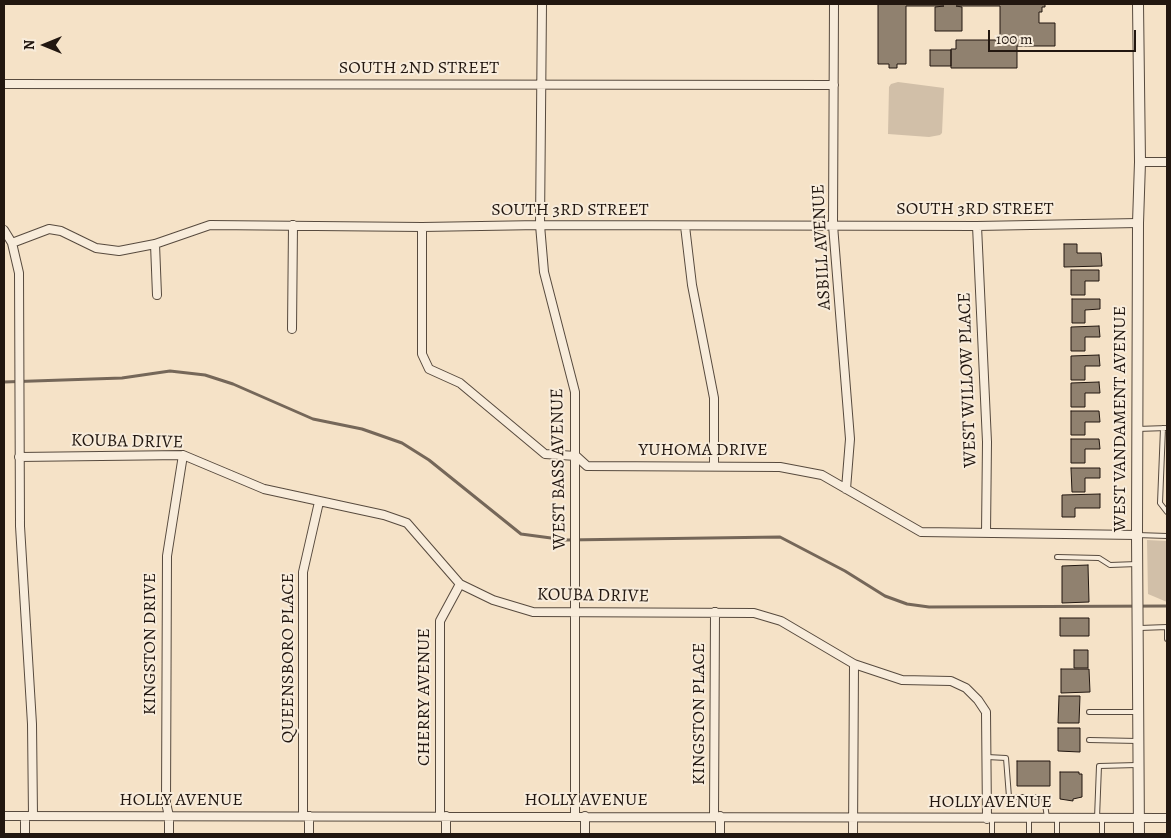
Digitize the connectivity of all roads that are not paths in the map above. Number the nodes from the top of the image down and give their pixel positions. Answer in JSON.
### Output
{"nodes":[{"id":1,"x":542,"y":4,"type":"edge"},
{"id":2,"x":834,"y":4,"type":"edge"},
{"id":3,"x":1138,"y":4,"type":"edge"},
{"id":4,"x":4,"y":84,"type":"edge"},
{"id":5,"x":540,"y":84,"type":"junction"},
{"id":6,"x":834,"y":85,"type":"junction"},
{"id":7,"x":1140,"y":162,"type":"junction"},
{"id":8,"x":1167,"y":162,"type":"edge"},
{"id":9,"x":1138,"y":223,"type":"junction"},
{"id":10,"x":292,"y":225,"type":"junction"},
{"id":11,"x":540,"y":225,"type":"junction"},
{"id":12,"x":833,"y":225,"type":"junction"},
{"id":13,"x":685,"y":226,"type":"junction"},
{"id":14,"x":977,"y":226,"type":"junction"},
{"id":15,"x":422,"y":227,"type":"junction"},
{"id":16,"x":4,"y":230,"type":"edge"},
{"id":17,"x":12,"y":243,"type":"junction"},
{"id":18,"x":155,"y":244,"type":"junction"},
{"id":19,"x":157,"y":295,"type":"dead end"},
{"id":20,"x":292,"y":329,"type":"dead end"},
{"id":21,"x":1165,"y":428,"type":"edge"},
{"id":22,"x":1137,"y":429,"type":"junction"},
{"id":23,"x":182,"y":455,"type":"junction"},
{"id":24,"x":576,"y":456,"type":"junction"},
{"id":25,"x":18,"y":457,"type":"junction"},
{"id":26,"x":714,"y":465,"type":"junction"},
{"id":27,"x":846,"y":489,"type":"junction"},
{"id":28,"x":319,"y":502,"type":"junction"},
{"id":29,"x":1167,"y":512,"type":"edge"},
{"id":30,"x":986,"y":533,"type":"junction"},
{"id":31,"x":1137,"y":535,"type":"junction"},
{"id":32,"x":1167,"y":536,"type":"edge"},
{"id":33,"x":1057,"y":557,"type":"dead end"},
{"id":34,"x":1137,"y":564,"type":"junction"},
{"id":35,"x":460,"y":584,"type":"junction"},
{"id":36,"x":575,"y":612,"type":"junction"},
{"id":37,"x":715,"y":612,"type":"junction"},
{"id":38,"x":1138,"y":628,"type":"junction"},
{"id":39,"x":1167,"y":628,"type":"edge"},
{"id":40,"x":1167,"y":639,"type":"edge"},
{"id":41,"x":854,"y":664,"type":"junction"},
{"id":42,"x":1089,"y":712,"type":"dead end"},
{"id":43,"x":1138,"y":712,"type":"junction"},
{"id":44,"x":1089,"y":740,"type":"dead end"},
{"id":45,"x":1138,"y":741,"type":"junction"},
{"id":46,"x":986,"y":757,"type":"junction"},
{"id":47,"x":1138,"y":765,"type":"junction"},
{"id":48,"x":4,"y":816,"type":"edge"},
{"id":49,"x":29,"y":816,"type":"junction"},
{"id":50,"x":169,"y":816,"type":"junction"},
{"id":51,"x":306,"y":816,"type":"junction"},
{"id":52,"x":443,"y":816,"type":"junction"},
{"id":53,"x":575,"y":816,"type":"junction"},
{"id":54,"x":584,"y":816,"type":"junction"},
{"id":55,"x":717,"y":816,"type":"junction"},
{"id":56,"x":989,"y":818,"type":"junction"},
{"id":57,"x":1047,"y":818,"type":"junction"},
{"id":58,"x":1057,"y":818,"type":"junction"},
{"id":59,"x":1099,"y":818,"type":"junction"},
{"id":60,"x":1139,"y":818,"type":"junction"},
{"id":61,"x":1167,"y":818,"type":"edge"},
{"id":62,"x":853,"y":819,"type":"junction"},
{"id":63,"x":1029,"y":819,"type":"junction"},
{"id":64,"x":25,"y":834,"type":"edge"},
{"id":65,"x":169,"y":834,"type":"edge"},
{"id":66,"x":309,"y":834,"type":"edge"},
{"id":67,"x":446,"y":834,"type":"edge"},
{"id":68,"x":584,"y":834,"type":"edge"},
{"id":69,"x":720,"y":834,"type":"edge"},
{"id":70,"x":853,"y":834,"type":"edge"},
{"id":71,"x":992,"y":834,"type":"edge"},
{"id":72,"x":1029,"y":834,"type":"edge"},
{"id":73,"x":1057,"y":834,"type":"edge"},
{"id":74,"x":1102,"y":834,"type":"edge"},
{"id":75,"x":1139,"y":834,"type":"edge"}],
"edges":[{"from":1,"to":5,"type":"street","name":"WEST BASS AVENUE"},
{"from":2,"to":6,"type":"street","name":"ASBILL AVENUE"},
{"from":3,"to":7,"type":"street","name":"WEST VANDAMENT AVENUE"},
{"from":4,"to":5,"type":"street","name":"SOUTH 2ND STREET"},
{"from":5,"to":6,"type":"street","name":"SOUTH 2ND STREET"},
{"from":5,"to":11,"type":"street","name":"WEST BASS AVENUE"},
{"from":6,"to":12,"type":"street","name":"ASBILL AVENUE"},
{"from":7,"to":8,"type":"street"},
{"from":7,"to":9,"type":"street","name":"WEST VANDAMENT AVENUE"},
{"from":9,"to":14,"type":"street","name":"SOUTH 3RD STREET"},
{"from":9,"to":22,"type":"street","name":"WEST VANDAMENT AVENUE"},
{"from":10,"to":15,"type":"street","name":"SOUTH 3RD STREET"},
{"from":10,"to":18,"type":"street","name":"SOUTH 3RD STREET"},
{"from":10,"to":20,"type":"street"},
{"from":11,"to":13,"type":"street","name":"SOUTH 3RD STREET"},
{"from":11,"to":15,"type":"street","name":"SOUTH 3RD STREET"},
{"from":11,"to":24,"type":"street","name":"WEST BASS AVENUE"},
{"from":12,"to":13,"type":"street","name":"SOUTH 3RD STREET"},
{"from":12,"to":14,"type":"street","name":"SOUTH 3RD STREET"},
{"from":12,"to":27,"type":"street","name":"ASBILL AVENUE"},
{"from":13,"to":26,"type":"street"},
{"from":14,"to":30,"type":"street","name":"WEST WILLOW PLACE"},
{"from":15,"to":24,"type":"street","name":"YUHOMA DRIVE"},
{"from":16,"to":17,"type":"street"},
{"from":17,"to":18,"type":"street","name":"SOUTH 3RD STREET"},
{"from":17,"to":25,"type":"street"},
{"from":18,"to":19,"type":"street"},
{"from":21,"to":22,"type":"lane"},
{"from":21,"to":29,"type":"lane"},
{"from":22,"to":31,"type":"street","name":"WEST VANDAMENT AVENUE"},
{"from":23,"to":25,"type":"street","name":"KOUBA DRIVE"},
{"from":23,"to":28,"type":"street","name":"KOUBA DRIVE"},
{"from":23,"to":50,"type":"street","name":"KINGSTON DRIVE"},
{"from":24,"to":26,"type":"street","name":"YUHOMA DRIVE"},
{"from":24,"to":36,"type":"street","name":"WEST BASS AVENUE"},
{"from":25,"to":49,"type":"street"},
{"from":26,"to":27,"type":"street","name":"YUHOMA DRIVE"},
{"from":27,"to":30,"type":"street","name":"YUHOMA DRIVE"},
{"from":28,"to":35,"type":"street","name":"KOUBA DRIVE"},
{"from":28,"to":51,"type":"street","name":"QUEENSBORO PLACE"},
{"from":30,"to":31,"type":"street","name":"YUHOMA DRIVE"},
{"from":31,"to":32,"type":"lane"},
{"from":31,"to":34,"type":"street","name":"WEST VANDAMENT AVENUE"},
{"from":33,"to":34,"type":"lane"},
{"from":34,"to":38,"type":"street","name":"WEST VANDAMENT AVENUE"},
{"from":35,"to":36,"type":"street","name":"KOUBA DRIVE"},
{"from":35,"to":52,"type":"street","name":"CHERRY AVENUE"},
{"from":36,"to":37,"type":"street","name":"KOUBA DRIVE"},
{"from":36,"to":53,"type":"street","name":"WEST BASS AVENUE"},
{"from":37,"to":41,"type":"street","name":"KOUBA DRIVE"},
{"from":37,"to":55,"type":"street","name":"KINGSTON PLACE"},
{"from":38,"to":39,"type":"lane"},
{"from":38,"to":43,"type":"street","name":"WEST VANDAMENT AVENUE"},
{"from":39,"to":40,"type":"lane"},
{"from":41,"to":46,"type":"street","name":"KOUBA DRIVE"},
{"from":41,"to":62,"type":"street"},
{"from":42,"to":43,"type":"lane"},
{"from":43,"to":45,"type":"street","name":"WEST VANDAMENT AVENUE"},
{"from":44,"to":45,"type":"lane"},
{"from":45,"to":47,"type":"street","name":"WEST VANDAMENT AVENUE"},
{"from":46,"to":56,"type":"street","name":"KOUBA DRIVE"},
{"from":46,"to":57,"type":"lane"},
{"from":47,"to":59,"type":"lane"},
{"from":47,"to":60,"type":"street","name":"WEST VANDAMENT AVENUE"},
{"from":48,"to":49,"type":"street","name":"HOLLY AVENUE"},
{"from":49,"to":50,"type":"street","name":"HOLLY AVENUE"},
{"from":49,"to":64,"type":"street"},
{"from":50,"to":51,"type":"street","name":"HOLLY AVENUE"},
{"from":50,"to":65,"type":"street","name":"KINGSTON DRIVE"},
{"from":51,"to":52,"type":"street","name":"HOLLY AVENUE"},
{"from":51,"to":66,"type":"street","name":"QUEENSBORO PLACE"},
{"from":52,"to":53,"type":"street","name":"HOLLY AVENUE"},
{"from":52,"to":67,"type":"street","name":"CHERRY AVENUE"},
{"from":53,"to":54,"type":"street","name":"HOLLY AVENUE"},
{"from":54,"to":55,"type":"street","name":"HOLLY AVENUE"},
{"from":54,"to":68,"type":"street"},
{"from":55,"to":62,"type":"street","name":"HOLLY AVENUE"},
{"from":55,"to":69,"type":"street","name":"KINGSTON PLACE"},
{"from":56,"to":62,"type":"street","name":"HOLLY AVENUE"},
{"from":56,"to":63,"type":"street","name":"HOLLY AVENUE"},
{"from":56,"to":71,"type":"lane"},
{"from":57,"to":58,"type":"street","name":"HOLLY AVENUE"},
{"from":57,"to":63,"type":"street","name":"HOLLY AVENUE"},
{"from":58,"to":59,"type":"street","name":"HOLLY AVENUE"},
{"from":58,"to":73,"type":"lane"},
{"from":59,"to":60,"type":"street","name":"HOLLY AVENUE"},
{"from":59,"to":74,"type":"lane"},
{"from":60,"to":61,"type":"street","name":"HOLLY AVENUE"},
{"from":60,"to":75,"type":"street","name":"WEST VANDAMENT AVENUE"},
{"from":62,"to":70,"type":"street"},
{"from":63,"to":72,"type":"lane"}]}
